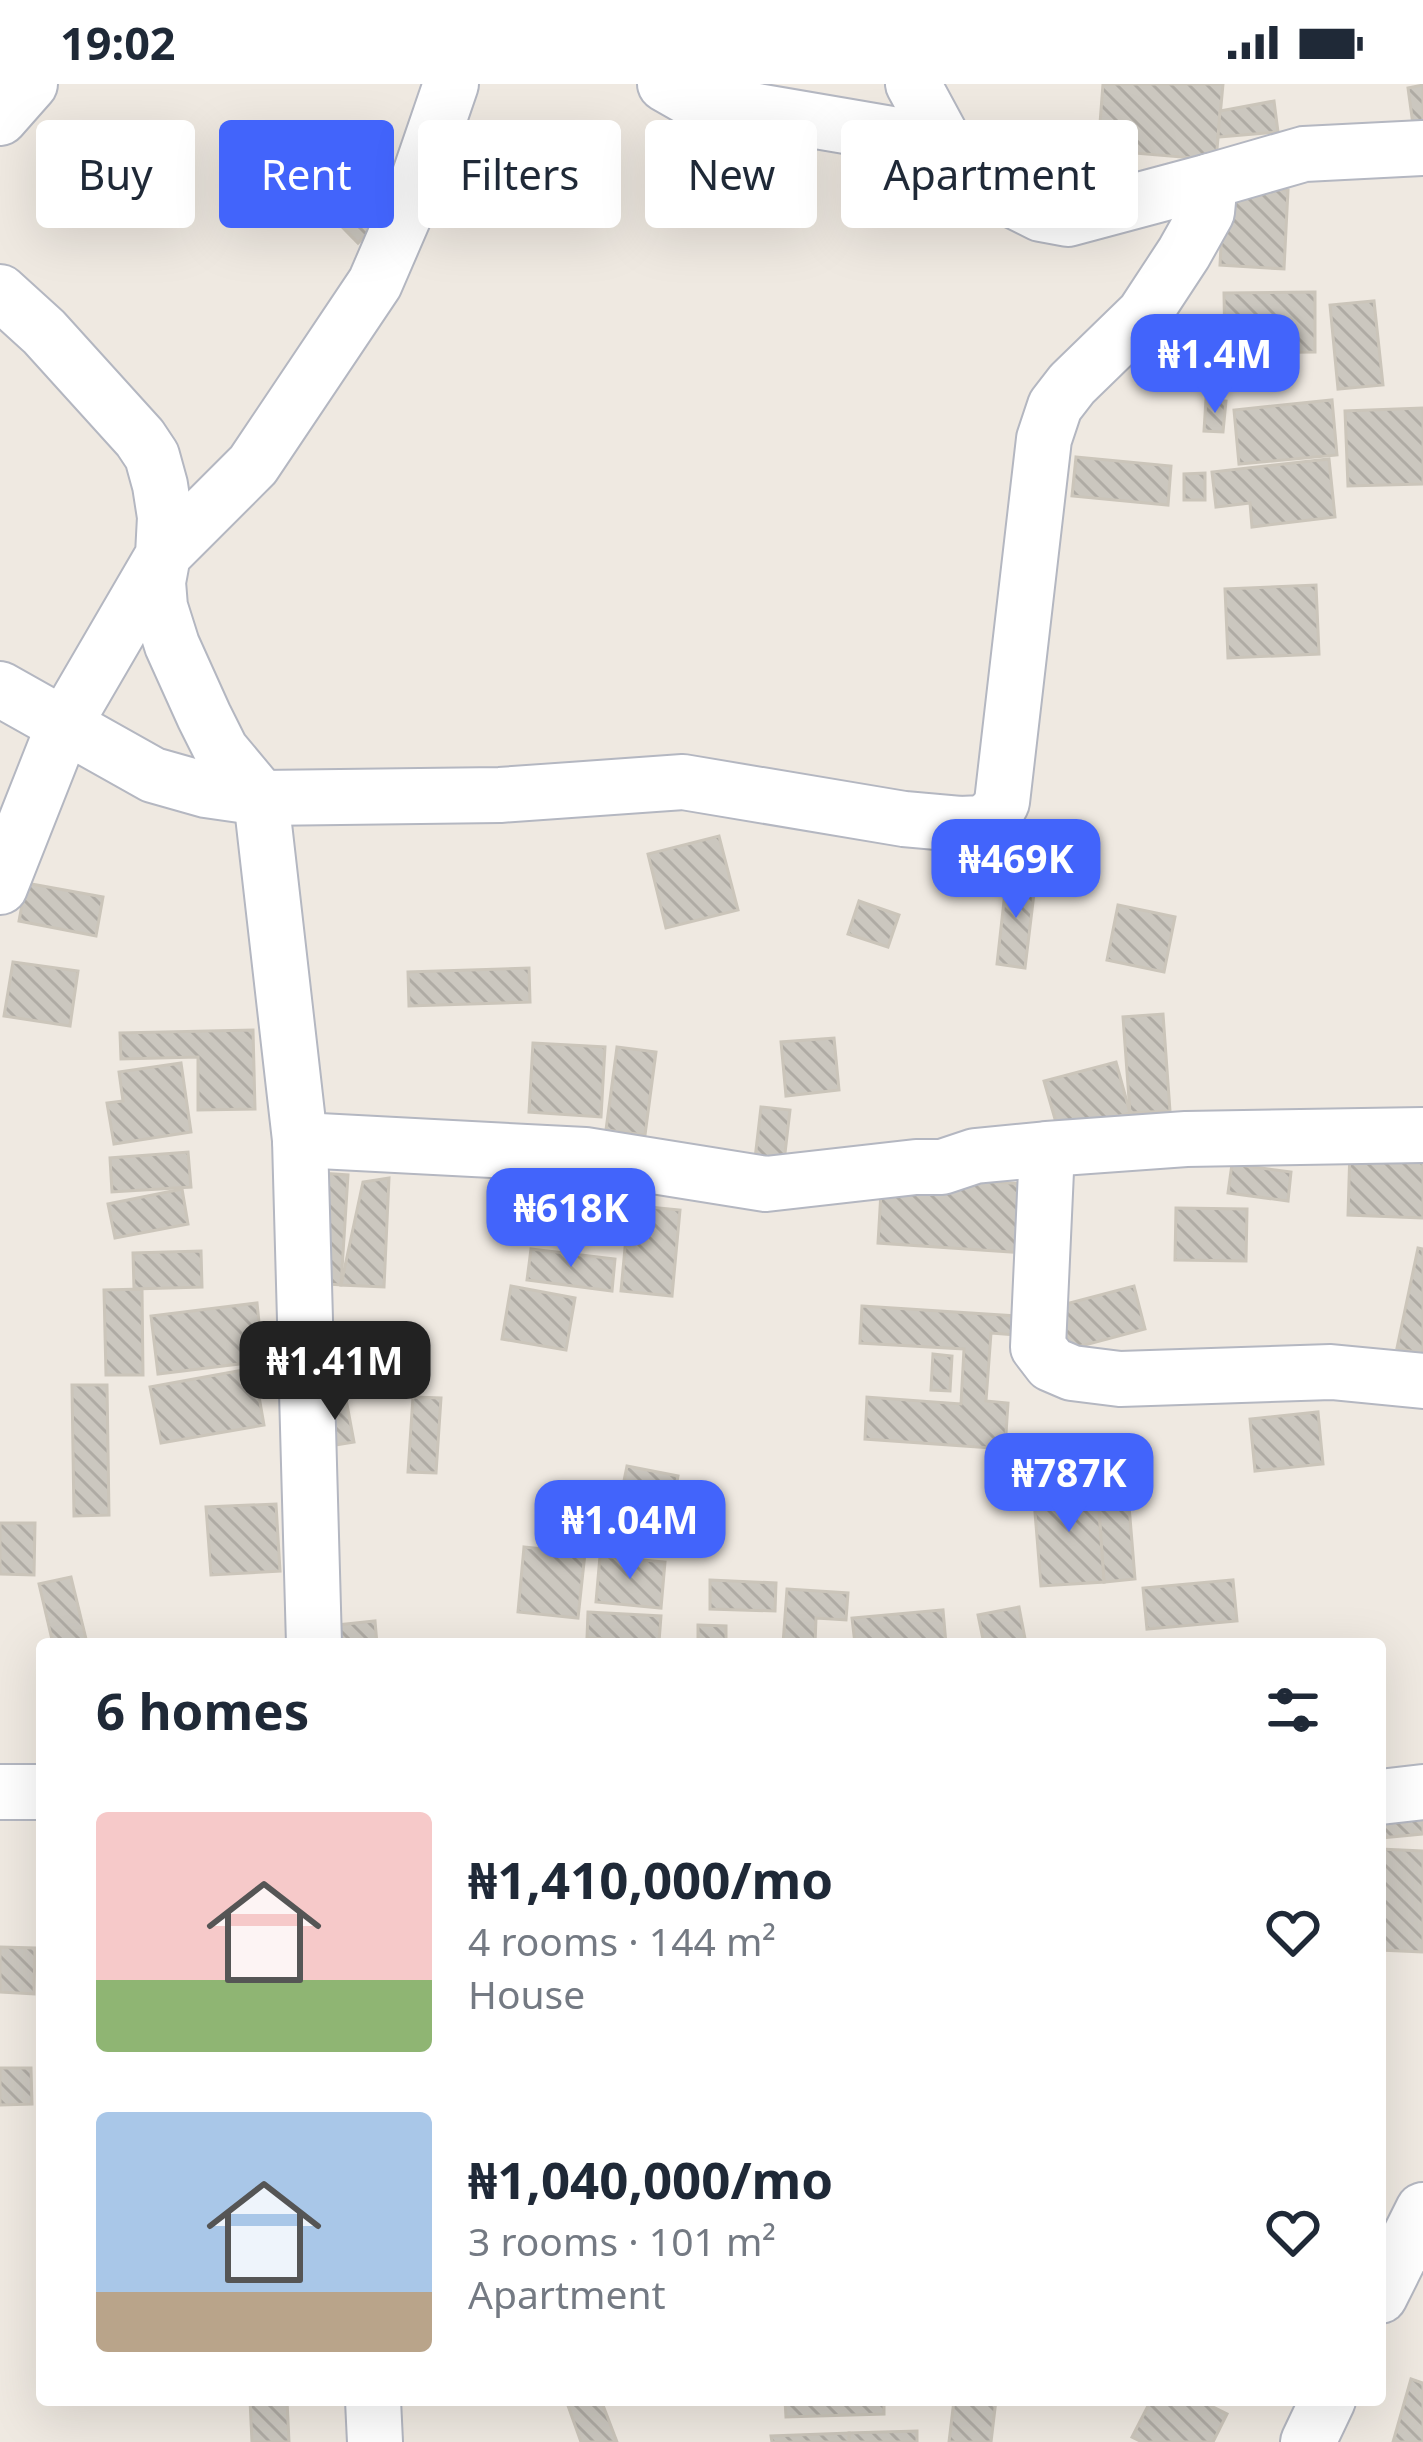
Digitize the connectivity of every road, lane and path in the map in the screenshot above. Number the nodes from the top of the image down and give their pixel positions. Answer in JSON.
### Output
{"nodes":[{"id":1,"x":30,"y":84,"type":"edge"},
{"id":2,"x":451,"y":84,"type":"edge"},
{"id":3,"x":665,"y":84,"type":"edge"},
{"id":4,"x":913,"y":84,"type":"edge"},
{"id":5,"x":0,"y":118,"type":"edge"},
{"id":6,"x":933,"y":120,"type":"edge"},
{"id":7,"x":841,"y":125,"type":"edge"},
{"id":8,"x":1423,"y":148,"type":"edge"},
{"id":9,"x":1210,"y":181,"type":"junction"},
{"id":10,"x":1138,"y":200,"type":"edge"},
{"id":11,"x":0,"y":292,"type":"edge"},
{"id":12,"x":163,"y":555,"type":"junction"},
{"id":13,"x":0,"y":689,"type":"edge"},
{"id":14,"x":64,"y":725,"type":"junction"},
{"id":15,"x":261,"y":798,"type":"junction"},
{"id":16,"x":0,"y":887,"type":"edge"},
{"id":17,"x":1423,"y":1135,"type":"edge"},
{"id":18,"x":300,"y":1140,"type":"junction"},
{"id":19,"x":1047,"y":1149,"type":"junction"},
{"id":20,"x":1423,"y":1381,"type":"edge"},
{"id":21,"x":314,"y":1638,"type":"edge"},
{"id":22,"x":0,"y":1792,"type":"edge"},
{"id":23,"x":36,"y":1792,"type":"edge"},
{"id":24,"x":1423,"y":1792,"type":"edge"},
{"id":25,"x":1386,"y":1796,"type":"edge"},
{"id":26,"x":1423,"y":2210,"type":"edge"},
{"id":27,"x":1386,"y":2284,"type":"edge"},
{"id":28,"x":373,"y":2406,"type":"edge"},
{"id":29,"x":1325,"y":2406,"type":"edge"},
{"id":30,"x":375,"y":2442,"type":"edge"},
{"id":31,"x":1308,"y":2442,"type":"edge"}],
"edges":[{"from":1,"to":5,"type":"street"},
{"from":2,"to":12,"type":"street"},
{"from":3,"to":7,"type":"street"},
{"from":4,"to":6,"type":"street"},
{"from":8,"to":9,"type":"street"},
{"from":9,"to":10,"type":"street"},
{"from":9,"to":15,"type":"street"},
{"from":11,"to":12,"type":"street"},
{"from":12,"to":14,"type":"street"},
{"from":12,"to":15,"type":"street"},
{"from":13,"to":14,"type":"street"},
{"from":14,"to":15,"type":"street"},
{"from":14,"to":16,"type":"street"},
{"from":15,"to":18,"type":"street"},
{"from":17,"to":19,"type":"street"},
{"from":18,"to":19,"type":"street"},
{"from":18,"to":21,"type":"street"},
{"from":19,"to":20,"type":"street"},
{"from":22,"to":23,"type":"street"},
{"from":24,"to":25,"type":"street"},
{"from":26,"to":27,"type":"street"},
{"from":28,"to":30,"type":"street"},
{"from":29,"to":31,"type":"street"}]}
